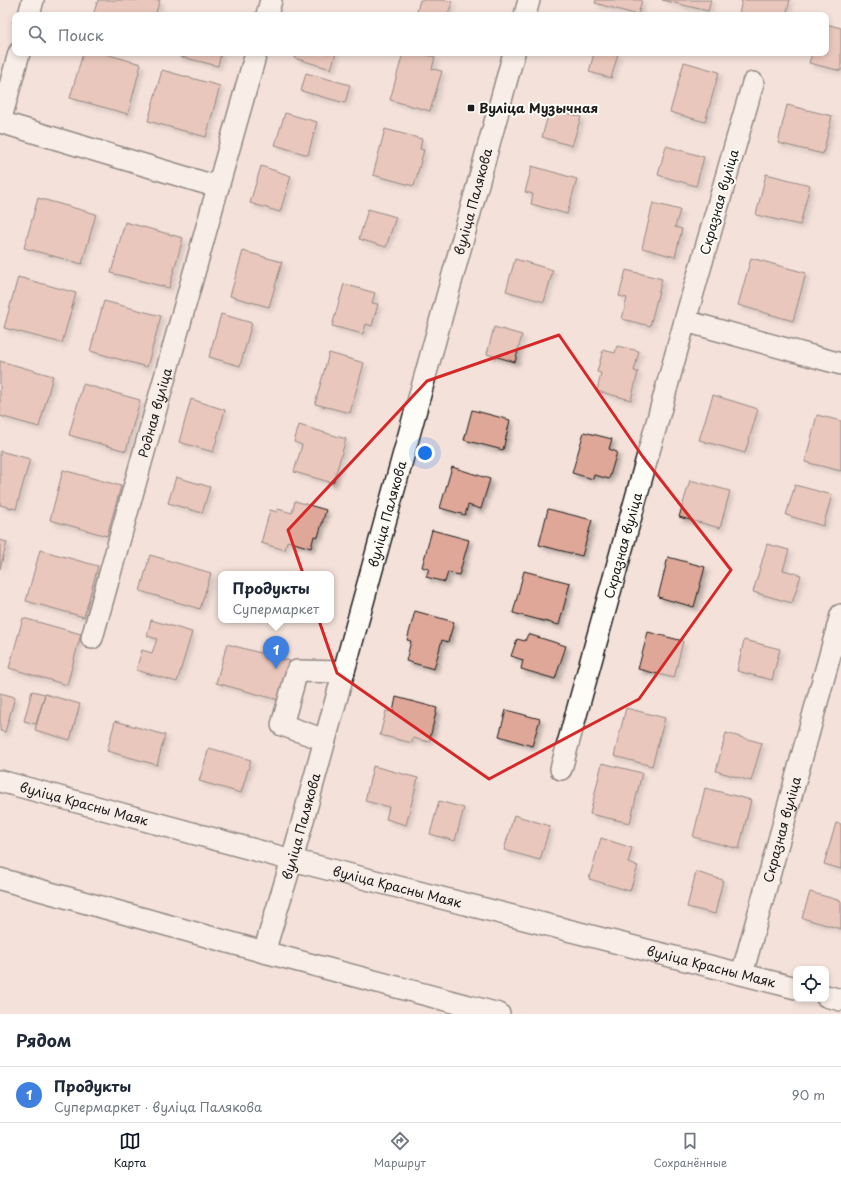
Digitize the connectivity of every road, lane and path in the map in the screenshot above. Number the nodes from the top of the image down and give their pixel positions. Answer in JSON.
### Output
{"nodes":[{"id":1,"x":33,"y":0,"type":"edge"},
{"id":2,"x":271,"y":0,"type":"edge"},
{"id":3,"x":529,"y":0,"type":"edge"},
{"id":4,"x":30,"y":12,"type":"edge"},
{"id":5,"x":268,"y":12,"type":"edge"},
{"id":6,"x":526,"y":12,"type":"edge"},
{"id":7,"x":18,"y":56,"type":"edge"},
{"id":8,"x":255,"y":56,"type":"edge"},
{"id":9,"x":513,"y":56,"type":"edge"},
{"id":10,"x":753,"y":83,"type":"dead end"},
{"id":11,"x":0,"y":122,"type":"edge"},
{"id":12,"x":218,"y":187,"type":"junction"},
{"id":13,"x":685,"y":321,"type":"junction"},
{"id":14,"x":841,"y":364,"type":"edge"},
{"id":15,"x":841,"y":616,"type":"edge"},
{"id":16,"x":92,"y":638,"type":"dead end"},
{"id":17,"x":344,"y":672,"type":"junction"},
{"id":18,"x":325,"y":740,"type":"junction"},
{"id":19,"x":561,"y":769,"type":"dead end"},
{"id":20,"x":0,"y":781,"type":"edge"},
{"id":21,"x":292,"y":860,"type":"junction"},
{"id":22,"x":0,"y":879,"type":"edge"},
{"id":23,"x":264,"y":952,"type":"junction"},
{"id":24,"x":742,"y":974,"type":"junction"},
{"id":25,"x":793,"y":987,"type":"edge"},
{"id":26,"x":829,"y":997,"type":"edge"},
{"id":27,"x":841,"y":1000,"type":"edge"},
{"id":28,"x":499,"y":1014,"type":"edge"}],
"edges":[{"from":1,"to":4,"type":"street"},
{"from":2,"to":5,"type":"street"},
{"from":3,"to":6,"type":"street"},
{"from":7,"to":11,"type":"street"},
{"from":8,"to":12,"type":"street","name":"Родная вуліца"},
{"from":9,"to":17,"type":"street","name":"вуліца Палякова"},
{"from":10,"to":13,"type":"street","name":"Скразная вуліца"},
{"from":11,"to":12,"type":"street"},
{"from":12,"to":16,"type":"street","name":"Родная вуліца"},
{"from":13,"to":14,"type":"street"},
{"from":13,"to":19,"type":"street","name":"Скразная вуліца"},
{"from":15,"to":24,"type":"street","name":"Скразная вуліца"},
{"from":17,"to":18,"type":"street","name":"вуліца Палякова"},
{"from":17,"to":18,"type":"street"},
{"from":18,"to":21,"type":"street","name":"вуліца Палякова"},
{"from":20,"to":21,"type":"street","name":"вуліца Красны Маяк"},
{"from":21,"to":23,"type":"street","name":"вуліца Палякова"},
{"from":21,"to":24,"type":"street","name":"вуліца Красны Маяк"},
{"from":22,"to":23,"type":"street"},
{"from":23,"to":28,"type":"street"},
{"from":24,"to":25,"type":"street","name":"вуліца Красны Маяк"},
{"from":26,"to":27,"type":"street"}]}
